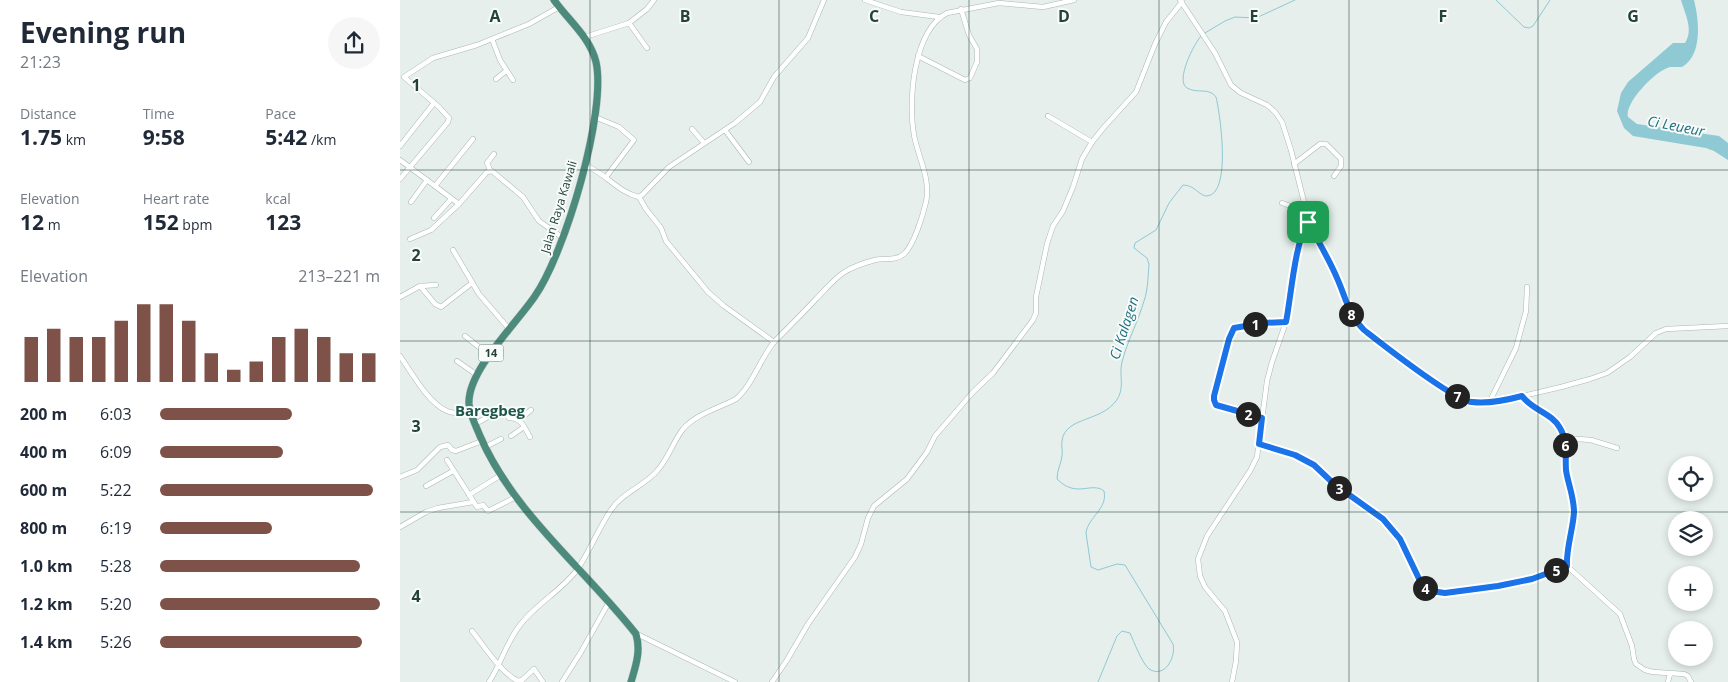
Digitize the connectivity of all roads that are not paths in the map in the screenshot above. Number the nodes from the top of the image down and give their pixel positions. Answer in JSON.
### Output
{"nodes":[{"id":1,"x":554,"y":0,"type":"edge"},
{"id":2,"x":654,"y":0,"type":"edge"},
{"id":3,"x":824,"y":0,"type":"edge"},
{"id":4,"x":865,"y":0,"type":"edge"},
{"id":5,"x":1074,"y":0,"type":"edge"},
{"id":6,"x":1181,"y":1,"type":"edge"},
{"id":7,"x":559,"y":7,"type":"junction"},
{"id":8,"x":961,"y":10,"type":"junction"},
{"id":9,"x":939,"y":17,"type":"junction"},
{"id":10,"x":629,"y":23,"type":"junction"},
{"id":11,"x":584,"y":38,"type":"junction"},
{"id":12,"x":492,"y":39,"type":"junction"},
{"id":13,"x":647,"y":48,"type":"dead end"},
{"id":14,"x":918,"y":56,"type":"junction"},
{"id":15,"x":506,"y":71,"type":"junction"},
{"id":16,"x":496,"y":79,"type":"dead end"},
{"id":17,"x":513,"y":80,"type":"dead end"},
{"id":18,"x":434,"y":103,"type":"junction"},
{"id":19,"x":1048,"y":116,"type":"dead end"},
{"id":20,"x":595,"y":117,"type":"junction"},
{"id":21,"x":692,"y":129,"type":"dead end"},
{"id":22,"x":725,"y":130,"type":"junction"},
{"id":23,"x":473,"y":139,"type":"dead end"},
{"id":24,"x":1092,"y":142,"type":"junction"},
{"id":25,"x":704,"y":143,"type":"junction"},
{"id":26,"x":400,"y":146,"type":"edge"},
{"id":27,"x":494,"y":154,"type":"dead end"},
{"id":28,"x":400,"y":160,"type":"edge"},
{"id":29,"x":749,"y":162,"type":"dead end"},
{"id":30,"x":1294,"y":164,"type":"junction"},
{"id":31,"x":584,"y":165,"type":"junction"},
{"id":32,"x":409,"y":167,"type":"junction"},
{"id":33,"x":490,"y":170,"type":"junction"},
{"id":34,"x":606,"y":176,"type":"junction"},
{"id":35,"x":1334,"y":176,"type":"dead end"},
{"id":36,"x":400,"y":179,"type":"edge"},
{"id":37,"x":427,"y":180,"type":"junction"},
{"id":38,"x":435,"y":186,"type":"junction"},
{"id":39,"x":639,"y":197,"type":"junction"},
{"id":40,"x":450,"y":199,"type":"junction"},
{"id":41,"x":411,"y":202,"type":"dead end"},
{"id":42,"x":1282,"y":203,"type":"dead end"},
{"id":43,"x":459,"y":204,"type":"junction"},
{"id":44,"x":1305,"y":208,"type":"junction"},
{"id":45,"x":434,"y":218,"type":"dead end"},
{"id":46,"x":1308,"y":222,"type":"junction"},
{"id":47,"x":563,"y":238,"type":"junction"},
{"id":48,"x":410,"y":239,"type":"dead end"},
{"id":49,"x":453,"y":250,"type":"dead end"},
{"id":50,"x":472,"y":283,"type":"junction"},
{"id":51,"x":436,"y":285,"type":"dead end"},
{"id":52,"x":420,"y":286,"type":"junction"},
{"id":53,"x":1527,"y":287,"type":"dead end"},
{"id":54,"x":400,"y":297,"type":"edge"},
{"id":55,"x":1286,"y":322,"type":"junction"},
{"id":56,"x":1728,"y":326,"type":"edge"},
{"id":57,"x":510,"y":330,"type":"junction"},
{"id":58,"x":465,"y":336,"type":"dead end"},
{"id":59,"x":774,"y":342,"type":"junction"},
{"id":60,"x":490,"y":355,"type":"junction"},
{"id":61,"x":400,"y":356,"type":"edge"},
{"id":62,"x":457,"y":361,"type":"dead end"},
{"id":63,"x":477,"y":375,"type":"junction"},
{"id":64,"x":1522,"y":396,"type":"junction"},
{"id":65,"x":1490,"y":401,"type":"junction"},
{"id":66,"x":531,"y":410,"type":"dead end"},
{"id":67,"x":471,"y":414,"type":"junction"},
{"id":68,"x":1262,"y":418,"type":"junction"},
{"id":69,"x":520,"y":419,"type":"junction"},
{"id":70,"x":475,"y":424,"type":"junction"},
{"id":71,"x":524,"y":427,"type":"junction"},
{"id":72,"x":511,"y":436,"type":"dead end"},
{"id":73,"x":530,"y":437,"type":"dead end"},
{"id":74,"x":1564,"y":438,"type":"junction"},
{"id":75,"x":502,"y":439,"type":"dead end"},
{"id":76,"x":484,"y":444,"type":"junction"},
{"id":77,"x":1259,"y":444,"type":"junction"},
{"id":78,"x":1617,"y":448,"type":"dead end"},
{"id":79,"x":446,"y":460,"type":"dead end"},
{"id":80,"x":453,"y":471,"type":"junction"},
{"id":81,"x":501,"y":475,"type":"junction"},
{"id":82,"x":400,"y":477,"type":"edge"},
{"id":83,"x":426,"y":486,"type":"dead end"},
{"id":84,"x":469,"y":495,"type":"junction"},
{"id":85,"x":516,"y":498,"type":"junction"},
{"id":86,"x":473,"y":502,"type":"junction"},
{"id":87,"x":400,"y":527,"type":"edge"},
{"id":88,"x":1567,"y":566,"type":"junction"},
{"id":89,"x":579,"y":567,"type":"junction"},
{"id":90,"x":609,"y":602,"type":"junction"},
{"id":91,"x":472,"y":631,"type":"dead end"},
{"id":92,"x":636,"y":634,"type":"junction"},
{"id":93,"x":499,"y":665,"type":"junction"},
{"id":94,"x":1670,"y":674,"type":"junction"},
{"id":95,"x":489,"y":682,"type":"edge"},
{"id":96,"x":543,"y":682,"type":"edge"},
{"id":97,"x":562,"y":682,"type":"edge"},
{"id":98,"x":631,"y":682,"type":"edge"},
{"id":99,"x":734,"y":682,"type":"edge"},
{"id":100,"x":772,"y":682,"type":"edge"},
{"id":101,"x":1232,"y":682,"type":"edge"},
{"id":102,"x":1668,"y":682,"type":"edge"},
{"id":103,"x":1691,"y":682,"type":"edge"}],
"edges":[{"from":1,"to":7,"type":"highway","name":"Jalan Raya Kawali","number":"14"},
{"from":2,"to":10,"type":"street"},
{"from":3,"to":22,"type":"street"},
{"from":4,"to":9,"type":"street"},
{"from":5,"to":8,"type":"street"},
{"from":6,"to":24,"type":"street"},
{"from":6,"to":30,"type":"street"},
{"from":7,"to":11,"type":"highway","name":"Jalan Raya Kawali","number":"14"},
{"from":7,"to":12,"type":"street"},
{"from":8,"to":9,"type":"street"},
{"from":8,"to":14,"type":"street"},
{"from":9,"to":14,"type":"street"},
{"from":10,"to":11,"type":"street"},
{"from":10,"to":13,"type":"street"},
{"from":11,"to":20,"type":"highway","name":"Jalan Raya Kawali","number":"14"},
{"from":12,"to":15,"type":"street"},
{"from":12,"to":18,"type":"street"},
{"from":14,"to":59,"type":"street"},
{"from":15,"to":16,"type":"street"},
{"from":15,"to":17,"type":"street"},
{"from":18,"to":26,"type":"street"},
{"from":18,"to":32,"type":"street"},
{"from":19,"to":24,"type":"street"},
{"from":20,"to":31,"type":"highway","name":"Jalan Raya Kawali","number":"14"},
{"from":20,"to":34,"type":"street"},
{"from":21,"to":25,"type":"street"},
{"from":22,"to":25,"type":"street"},
{"from":22,"to":29,"type":"street"},
{"from":23,"to":38,"type":"street"},
{"from":24,"to":100,"type":"street"},
{"from":25,"to":39,"type":"street"},
{"from":27,"to":33,"type":"street"},
{"from":28,"to":32,"type":"street"},
{"from":30,"to":35,"type":"street"},
{"from":30,"to":44,"type":"street"},
{"from":31,"to":34,"type":"street"},
{"from":31,"to":47,"type":"highway","name":"Jalan Raya Kawali","number":"14"},
{"from":32,"to":36,"type":"street"},
{"from":32,"to":37,"type":"street"},
{"from":33,"to":43,"type":"street"},
{"from":33,"to":47,"type":"street"},
{"from":34,"to":39,"type":"street"},
{"from":37,"to":38,"type":"street"},
{"from":37,"to":41,"type":"street"},
{"from":38,"to":40,"type":"street"},
{"from":39,"to":59,"type":"street"},
{"from":40,"to":43,"type":"street"},
{"from":40,"to":45,"type":"street"},
{"from":42,"to":44,"type":"street"},
{"from":43,"to":48,"type":"street"},
{"from":44,"to":46,"type":"street"},
{"from":46,"to":55,"type":"street"},
{"from":46,"to":65,"type":"street"},
{"from":47,"to":57,"type":"highway","name":"Jalan Raya Kawali","number":"14"},
{"from":49,"to":50,"type":"street"},
{"from":50,"to":52,"type":"street"},
{"from":50,"to":57,"type":"street"},
{"from":51,"to":52,"type":"street"},
{"from":52,"to":54,"type":"street"},
{"from":53,"to":65,"type":"street"},
{"from":55,"to":68,"type":"street"},
{"from":55,"to":68,"type":"street"},
{"from":56,"to":64,"type":"street"},
{"from":57,"to":60,"type":"highway","name":"Jalan Raya Kawali","number":"14"},
{"from":58,"to":60,"type":"street"},
{"from":59,"to":89,"type":"street"},
{"from":60,"to":63,"type":"highway","name":"Jalan Raya Kawali","number":"14"},
{"from":61,"to":67,"type":"street"},
{"from":62,"to":63,"type":"street"},
{"from":63,"to":67,"type":"highway","name":"Jalan Raya Kawali","number":"14"},
{"from":64,"to":65,"type":"street"},
{"from":64,"to":74,"type":"street"},
{"from":66,"to":69,"type":"street"},
{"from":67,"to":70,"type":"highway","name":"Jalan Raya Kawali","number":"14"},
{"from":68,"to":77,"type":"street"},
{"from":69,"to":70,"type":"street"},
{"from":69,"to":71,"type":"street"},
{"from":70,"to":76,"type":"highway","name":"Jalan Raya Kawali","number":"14"},
{"from":71,"to":72,"type":"street"},
{"from":71,"to":73,"type":"street"},
{"from":74,"to":78,"type":"street"},
{"from":74,"to":88,"type":"street"},
{"from":75,"to":76,"type":"street"},
{"from":76,"to":81,"type":"highway","name":"Jalan Raya Kawali","number":"14"},
{"from":76,"to":82,"type":"street"},
{"from":77,"to":88,"type":"street"},
{"from":77,"to":101,"type":"street"},
{"from":79,"to":80,"type":"street"},
{"from":80,"to":83,"type":"street"},
{"from":80,"to":84,"type":"street"},
{"from":81,"to":84,"type":"street"},
{"from":81,"to":85,"type":"highway","name":"Jalan Raya Kawali","number":"14"},
{"from":84,"to":86,"type":"street"},
{"from":85,"to":86,"type":"street"},
{"from":85,"to":89,"type":"highway","name":"Jalan Raya Kawali","number":"14"},
{"from":86,"to":87,"type":"street"},
{"from":88,"to":94,"type":"street"},
{"from":89,"to":90,"type":"highway","name":"Jalan Raya Kawali","number":"14"},
{"from":89,"to":93,"type":"street"},
{"from":90,"to":92,"type":"highway","name":"Jalan Raya Kawali","number":"14"},
{"from":90,"to":97,"type":"street"},
{"from":91,"to":93,"type":"street"},
{"from":92,"to":98,"type":"highway"},
{"from":92,"to":99,"type":"street"},
{"from":93,"to":95,"type":"street"},
{"from":93,"to":96,"type":"street"},
{"from":94,"to":102,"type":"street"},
{"from":94,"to":103,"type":"street"}]}
